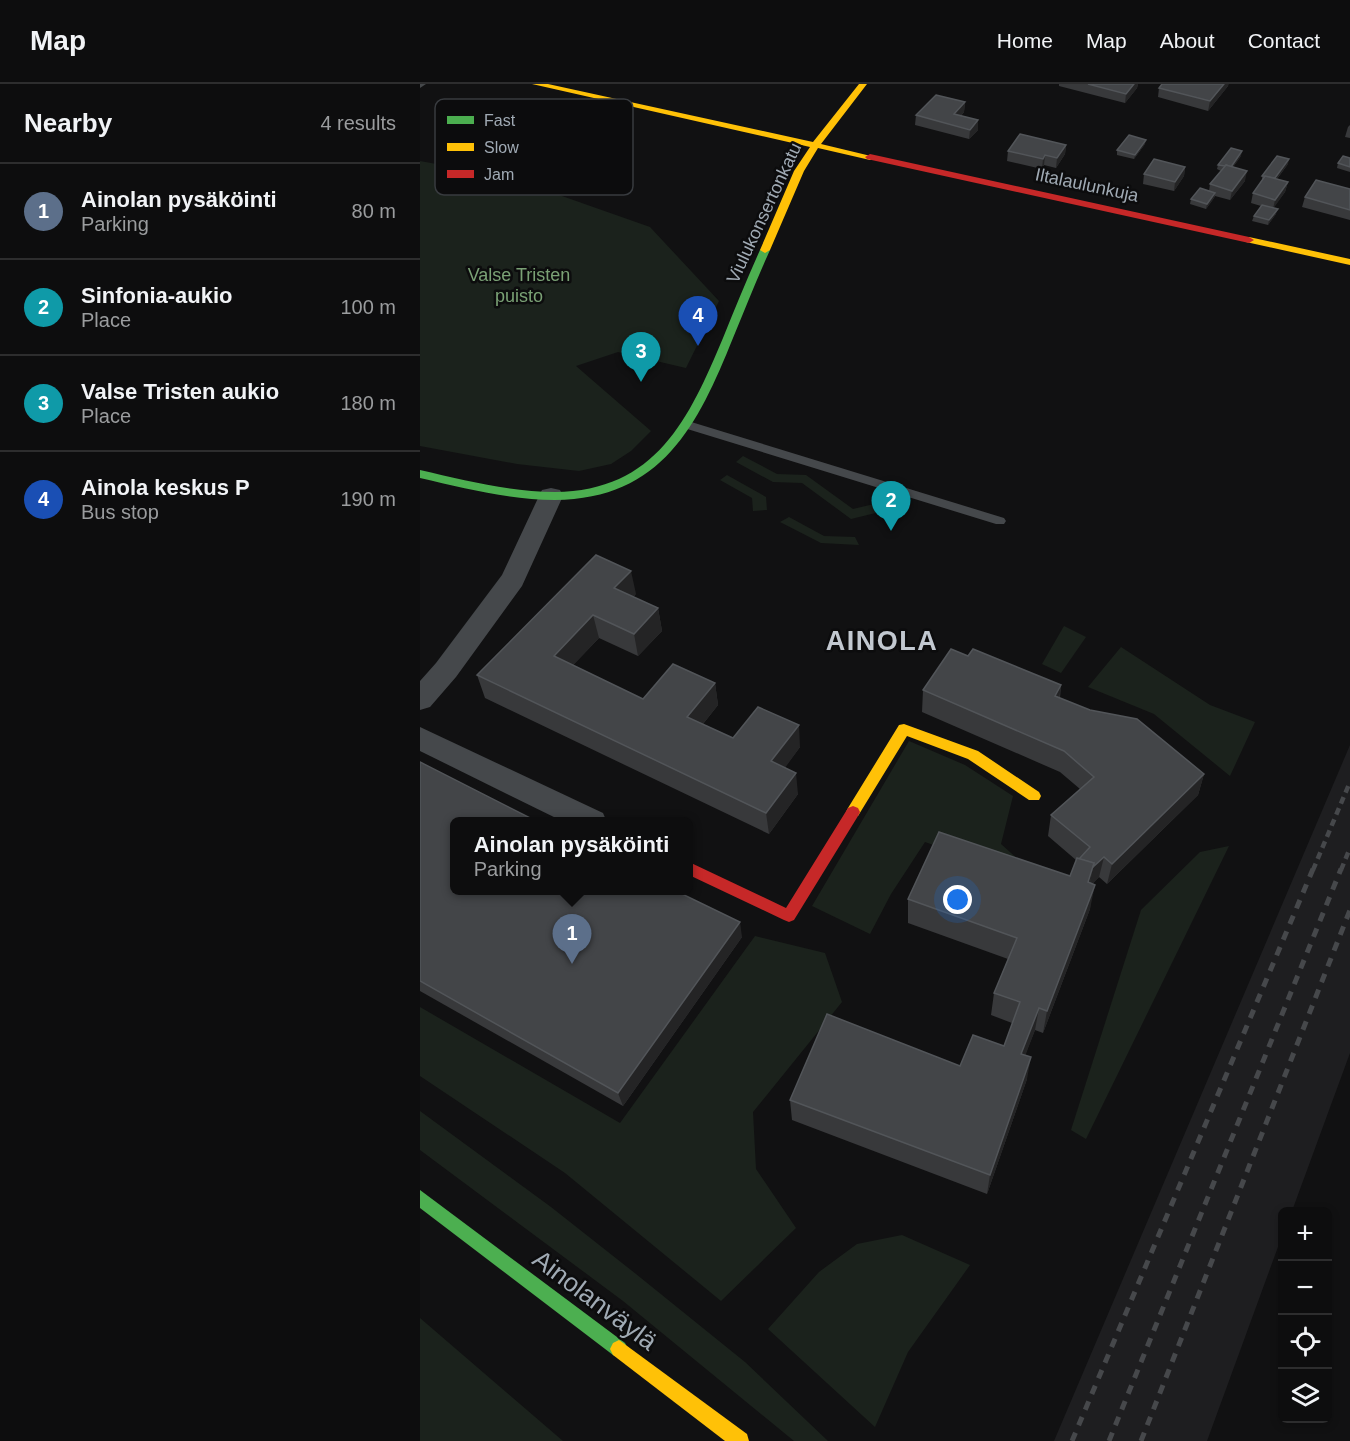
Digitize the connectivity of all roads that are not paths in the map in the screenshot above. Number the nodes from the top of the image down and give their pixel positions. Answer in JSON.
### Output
{"nodes":[{"id":1,"x":536,"y":84,"type":"edge"},
{"id":2,"x":863,"y":84,"type":"edge"},
{"id":3,"x":606,"y":99,"type":"edge"},
{"id":4,"x":633,"y":105,"type":"edge"},
{"id":5,"x":816,"y":144,"type":"junction"},
{"id":6,"x":1350,"y":262,"type":"edge"},
{"id":7,"x":688,"y":425,"type":"junction"},
{"id":8,"x":420,"y":474,"type":"edge"},
{"id":9,"x":551,"y":496,"type":"junction"},
{"id":10,"x":1000,"y":521,"type":"dead end"},
{"id":11,"x":420,"y":699,"type":"edge"},
{"id":12,"x":420,"y":738,"type":"edge"},
{"id":13,"x":1034,"y":796,"type":"dead end"},
{"id":14,"x":583,"y":817,"type":"edge"},
{"id":15,"x":693,"y":870,"type":"edge"},
{"id":16,"x":420,"y":1198,"type":"edge"},
{"id":17,"x":741,"y":1441,"type":"edge"}],
"edges":[{"from":1,"to":3,"type":"street","name":"Iltalaulunkuja"},
{"from":2,"to":5,"type":"street","name":"Viulukonsertonkatu"},
{"from":4,"to":5,"type":"street","name":"Iltalaulunkuja"},
{"from":5,"to":6,"type":"street","name":"Iltalaulunkuja"},
{"from":5,"to":7,"type":"street","name":"Viulukonsertonkatu"},
{"from":7,"to":9,"type":"street","name":"Viulukonsertonkatu"},
{"from":7,"to":10,"type":"lane"},
{"from":8,"to":9,"type":"street","name":"Viulukonsertonkatu"},
{"from":9,"to":11,"type":"street"},
{"from":12,"to":14,"type":"street"},
{"from":13,"to":15,"type":"street"},
{"from":16,"to":17,"type":"street","name":"Ainolanväylä"}]}
